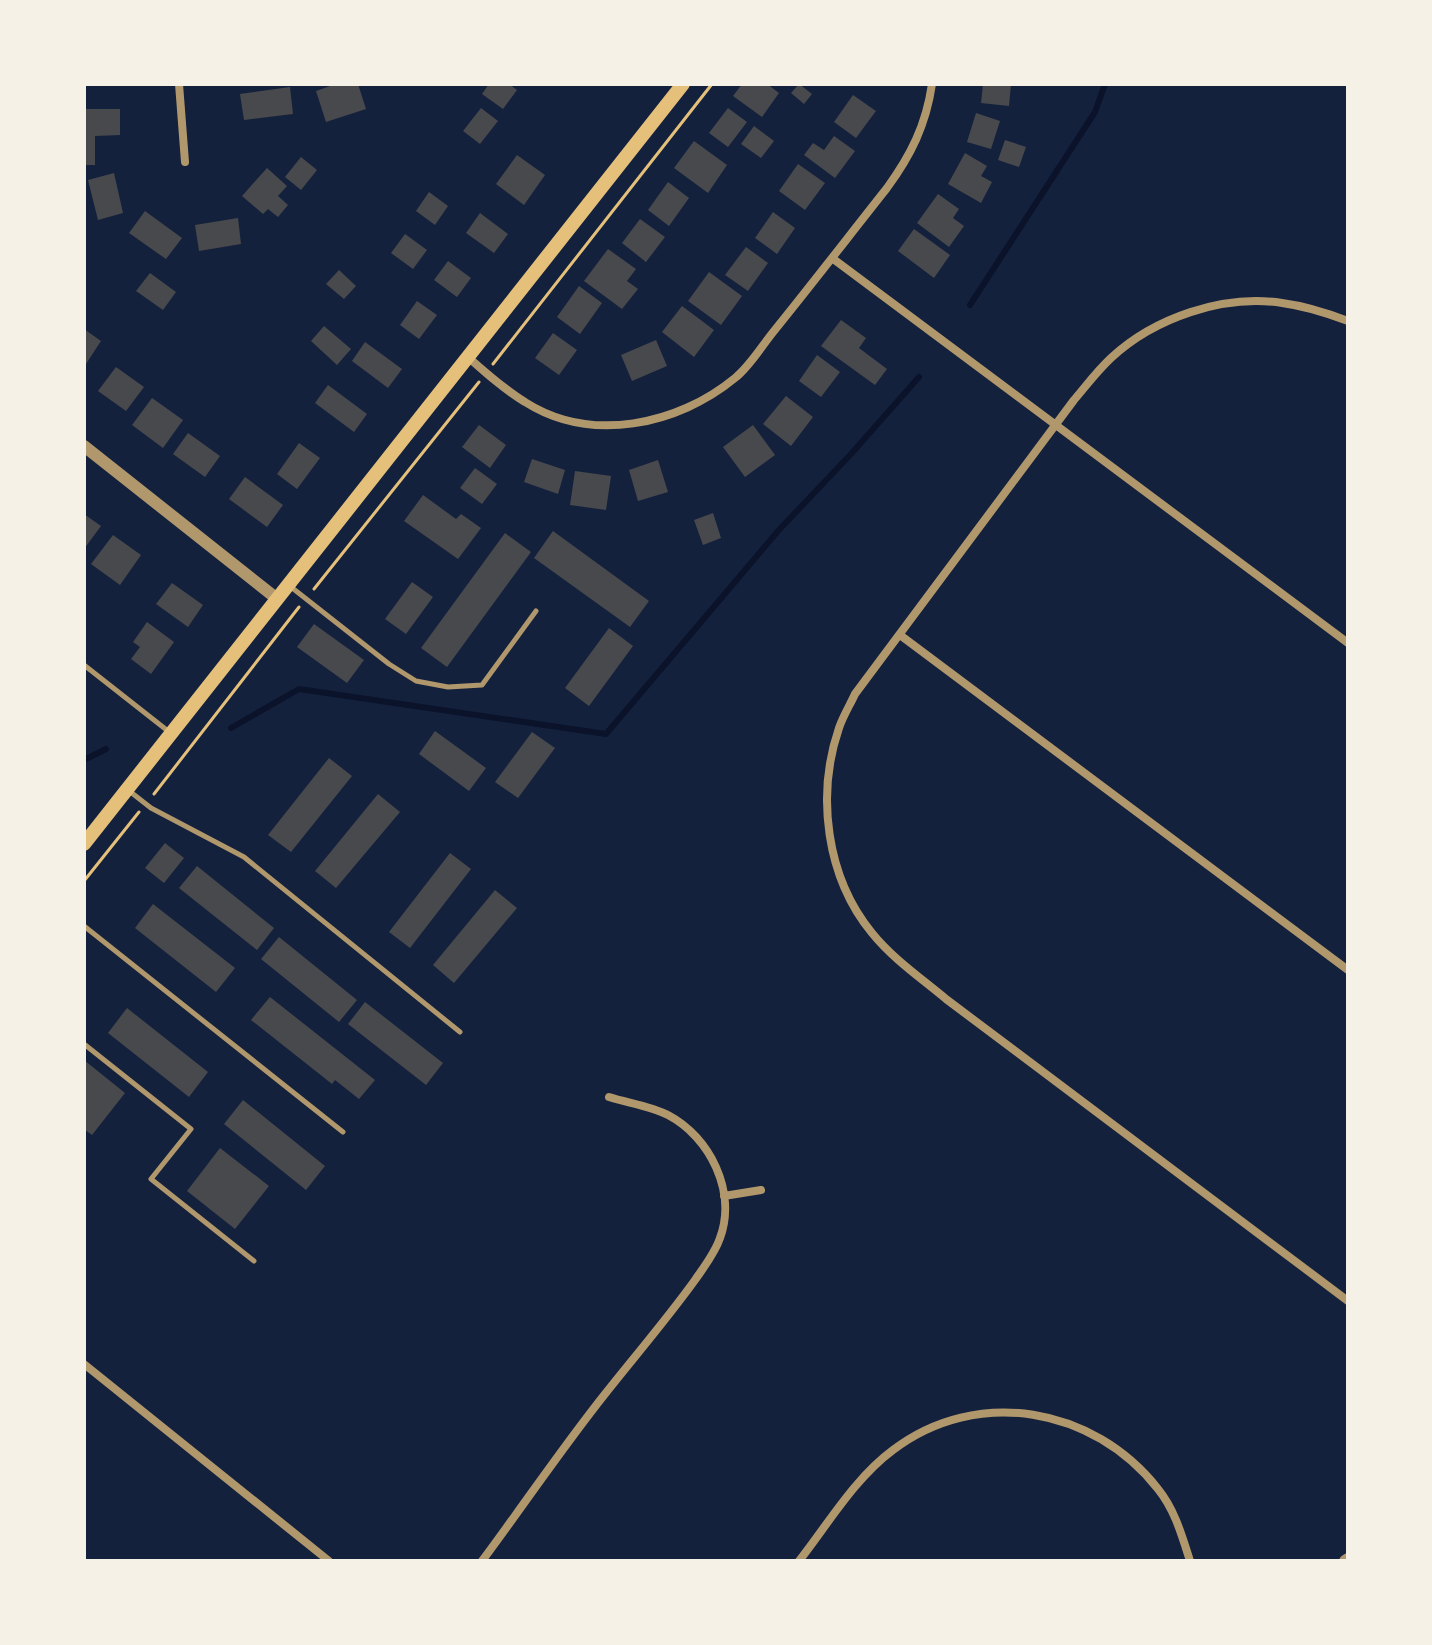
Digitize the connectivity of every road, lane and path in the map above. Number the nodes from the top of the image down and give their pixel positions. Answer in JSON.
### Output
{"nodes":[{"id":1,"x":179,"y":84,"type":"edge"},
{"id":2,"x":683,"y":84,"type":"edge"},
{"id":3,"x":712,"y":84,"type":"edge"},
{"id":4,"x":932,"y":84,"type":"edge"},
{"id":5,"x":185,"y":162,"type":"dead end"},
{"id":6,"x":832,"y":258,"type":"junction"},
{"id":7,"x":1348,"y":321,"type":"edge"},
{"id":8,"x":468,"y":357,"type":"junction"},
{"id":9,"x":486,"y":373,"type":"junction"},
{"id":10,"x":1056,"y":424,"type":"junction"},
{"id":11,"x":84,"y":446,"type":"edge"},
{"id":12,"x":287,"y":584,"type":"junction"},
{"id":13,"x":276,"y":598,"type":"junction"},
{"id":14,"x":305,"y":599,"type":"junction"},
{"id":15,"x":536,"y":611,"type":"dead end"},
{"id":16,"x":900,"y":635,"type":"junction"},
{"id":17,"x":1348,"y":643,"type":"edge"},
{"id":18,"x":84,"y":665,"type":"edge"},
{"id":19,"x":171,"y":733,"type":"junction"},
{"id":20,"x":127,"y":789,"type":"junction"},
{"id":21,"x":146,"y":804,"type":"junction"},
{"id":22,"x":84,"y":844,"type":"edge"},
{"id":23,"x":84,"y":881,"type":"edge"},
{"id":24,"x":84,"y":926,"type":"edge"},
{"id":25,"x":1348,"y":970,"type":"edge"},
{"id":26,"x":460,"y":1032,"type":"dead end"},
{"id":27,"x":84,"y":1044,"type":"edge"},
{"id":28,"x":609,"y":1097,"type":"dead end"},
{"id":29,"x":343,"y":1132,"type":"dead end"},
{"id":30,"x":761,"y":1190,"type":"dead end"},
{"id":31,"x":724,"y":1196,"type":"junction"},
{"id":32,"x":254,"y":1261,"type":"dead end"},
{"id":33,"x":1348,"y":1301,"type":"edge"},
{"id":34,"x":84,"y":1364,"type":"edge"},
{"id":35,"x":329,"y":1561,"type":"edge"},
{"id":36,"x":482,"y":1561,"type":"edge"},
{"id":37,"x":799,"y":1561,"type":"edge"},
{"id":38,"x":1190,"y":1561,"type":"edge"}],
"edges":[{"from":1,"to":5,"type":"street"},
{"from":2,"to":8,"type":"main road"},
{"from":3,"to":9,"type":"path"},
{"from":4,"to":6,"type":"street"},
{"from":6,"to":9,"type":"street"},
{"from":6,"to":10,"type":"street"},
{"from":7,"to":10,"type":"street"},
{"from":8,"to":9,"type":"street"},
{"from":8,"to":12,"type":"main road"},
{"from":9,"to":14,"type":"path"},
{"from":10,"to":16,"type":"street"},
{"from":10,"to":17,"type":"street"},
{"from":11,"to":13,"type":"street"},
{"from":12,"to":13,"type":"main road"},
{"from":12,"to":14,"type":"lane"},
{"from":13,"to":19,"type":"main road"},
{"from":14,"to":15,"type":"lane"},
{"from":14,"to":21,"type":"path"},
{"from":16,"to":25,"type":"street"},
{"from":16,"to":33,"type":"street"},
{"from":18,"to":19,"type":"lane"},
{"from":19,"to":20,"type":"main road"},
{"from":20,"to":21,"type":"lane"},
{"from":20,"to":22,"type":"main road"},
{"from":21,"to":23,"type":"path"},
{"from":21,"to":26,"type":"lane"},
{"from":24,"to":29,"type":"lane"},
{"from":27,"to":32,"type":"lane"},
{"from":28,"to":31,"type":"street"},
{"from":30,"to":31,"type":"street"},
{"from":31,"to":36,"type":"street"},
{"from":34,"to":35,"type":"street"},
{"from":37,"to":38,"type":"street"}]}
